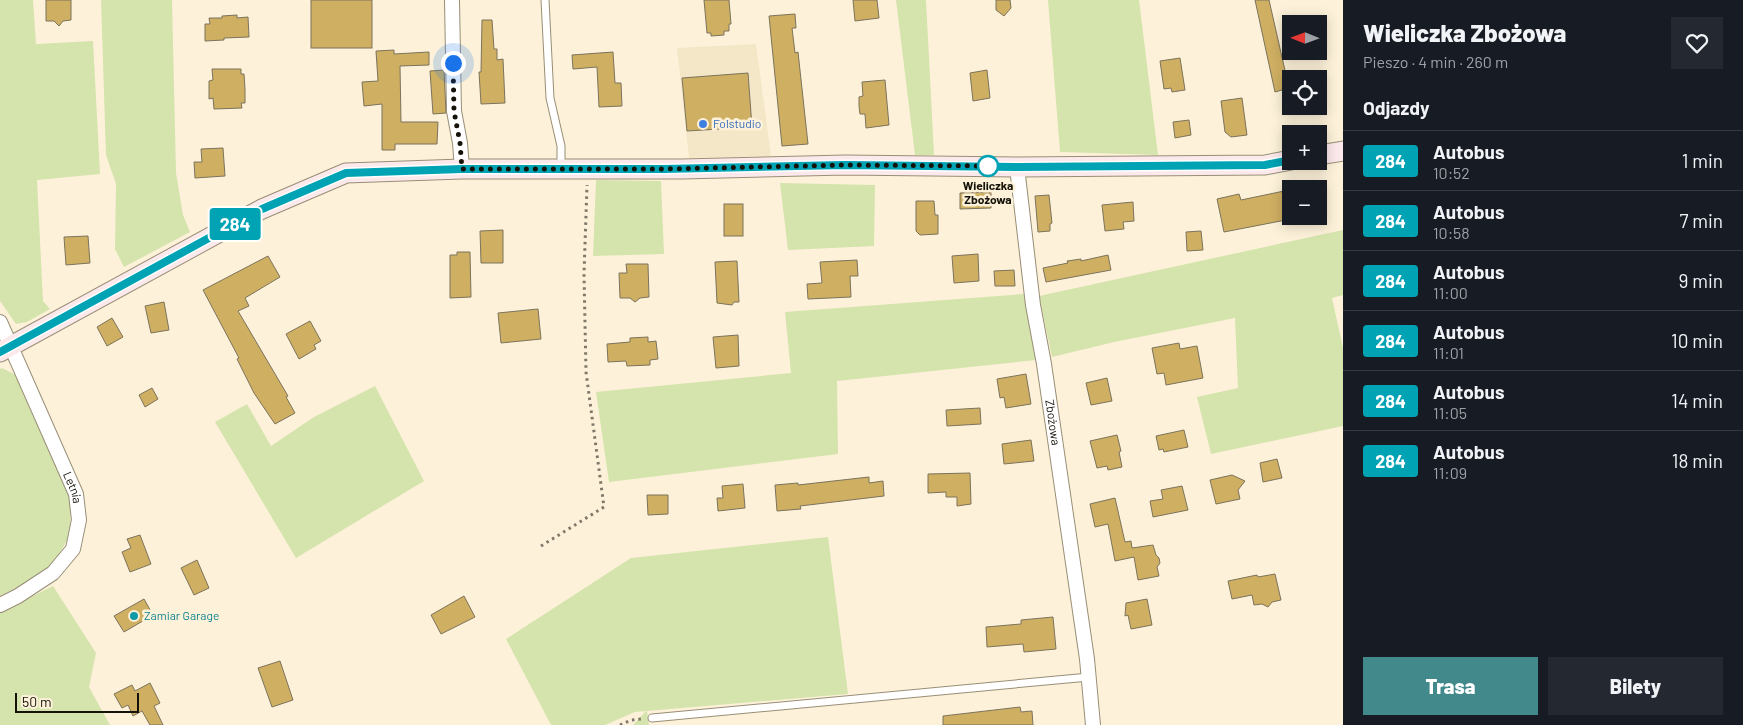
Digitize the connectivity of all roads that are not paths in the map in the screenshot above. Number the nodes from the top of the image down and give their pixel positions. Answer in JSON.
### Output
{"nodes":[{"id":1,"x":452,"y":0,"type":"edge"},
{"id":2,"x":545,"y":0,"type":"edge"},
{"id":3,"x":1343,"y":151,"type":"edge"},
{"id":4,"x":1327,"y":154,"type":"edge"},
{"id":5,"x":1282,"y":162,"type":"edge"},
{"id":6,"x":1017,"y":167,"type":"junction"},
{"id":7,"x":561,"y":168,"type":"junction"},
{"id":8,"x":462,"y":169,"type":"junction"},
{"id":9,"x":0,"y":322,"type":"edge"},
{"id":10,"x":6,"y":348,"type":"edge"},
{"id":11,"x":0,"y":605,"type":"edge"},
{"id":12,"x":1082,"y":678,"type":"junction"},
{"id":13,"x":652,"y":718,"type":"road end"},
{"id":14,"x":1093,"y":725,"type":"edge"}],
"edges":[{"from":1,"to":8,"type":"street"},
{"from":2,"to":7,"type":"lane"},
{"from":3,"to":4,"type":"street"},
{"from":5,"to":6,"type":"street"},
{"from":6,"to":7,"type":"street"},
{"from":6,"to":12,"type":"street","name":"Zbożowa"},
{"from":7,"to":8,"type":"street"},
{"from":8,"to":10,"type":"street"},
{"from":9,"to":10,"type":"street","name":"Letnia"},
{"from":10,"to":11,"type":"street","name":"Letnia"},
{"from":12,"to":13,"type":"lane"},
{"from":12,"to":14,"type":"street","name":"Zbożowa"}]}
